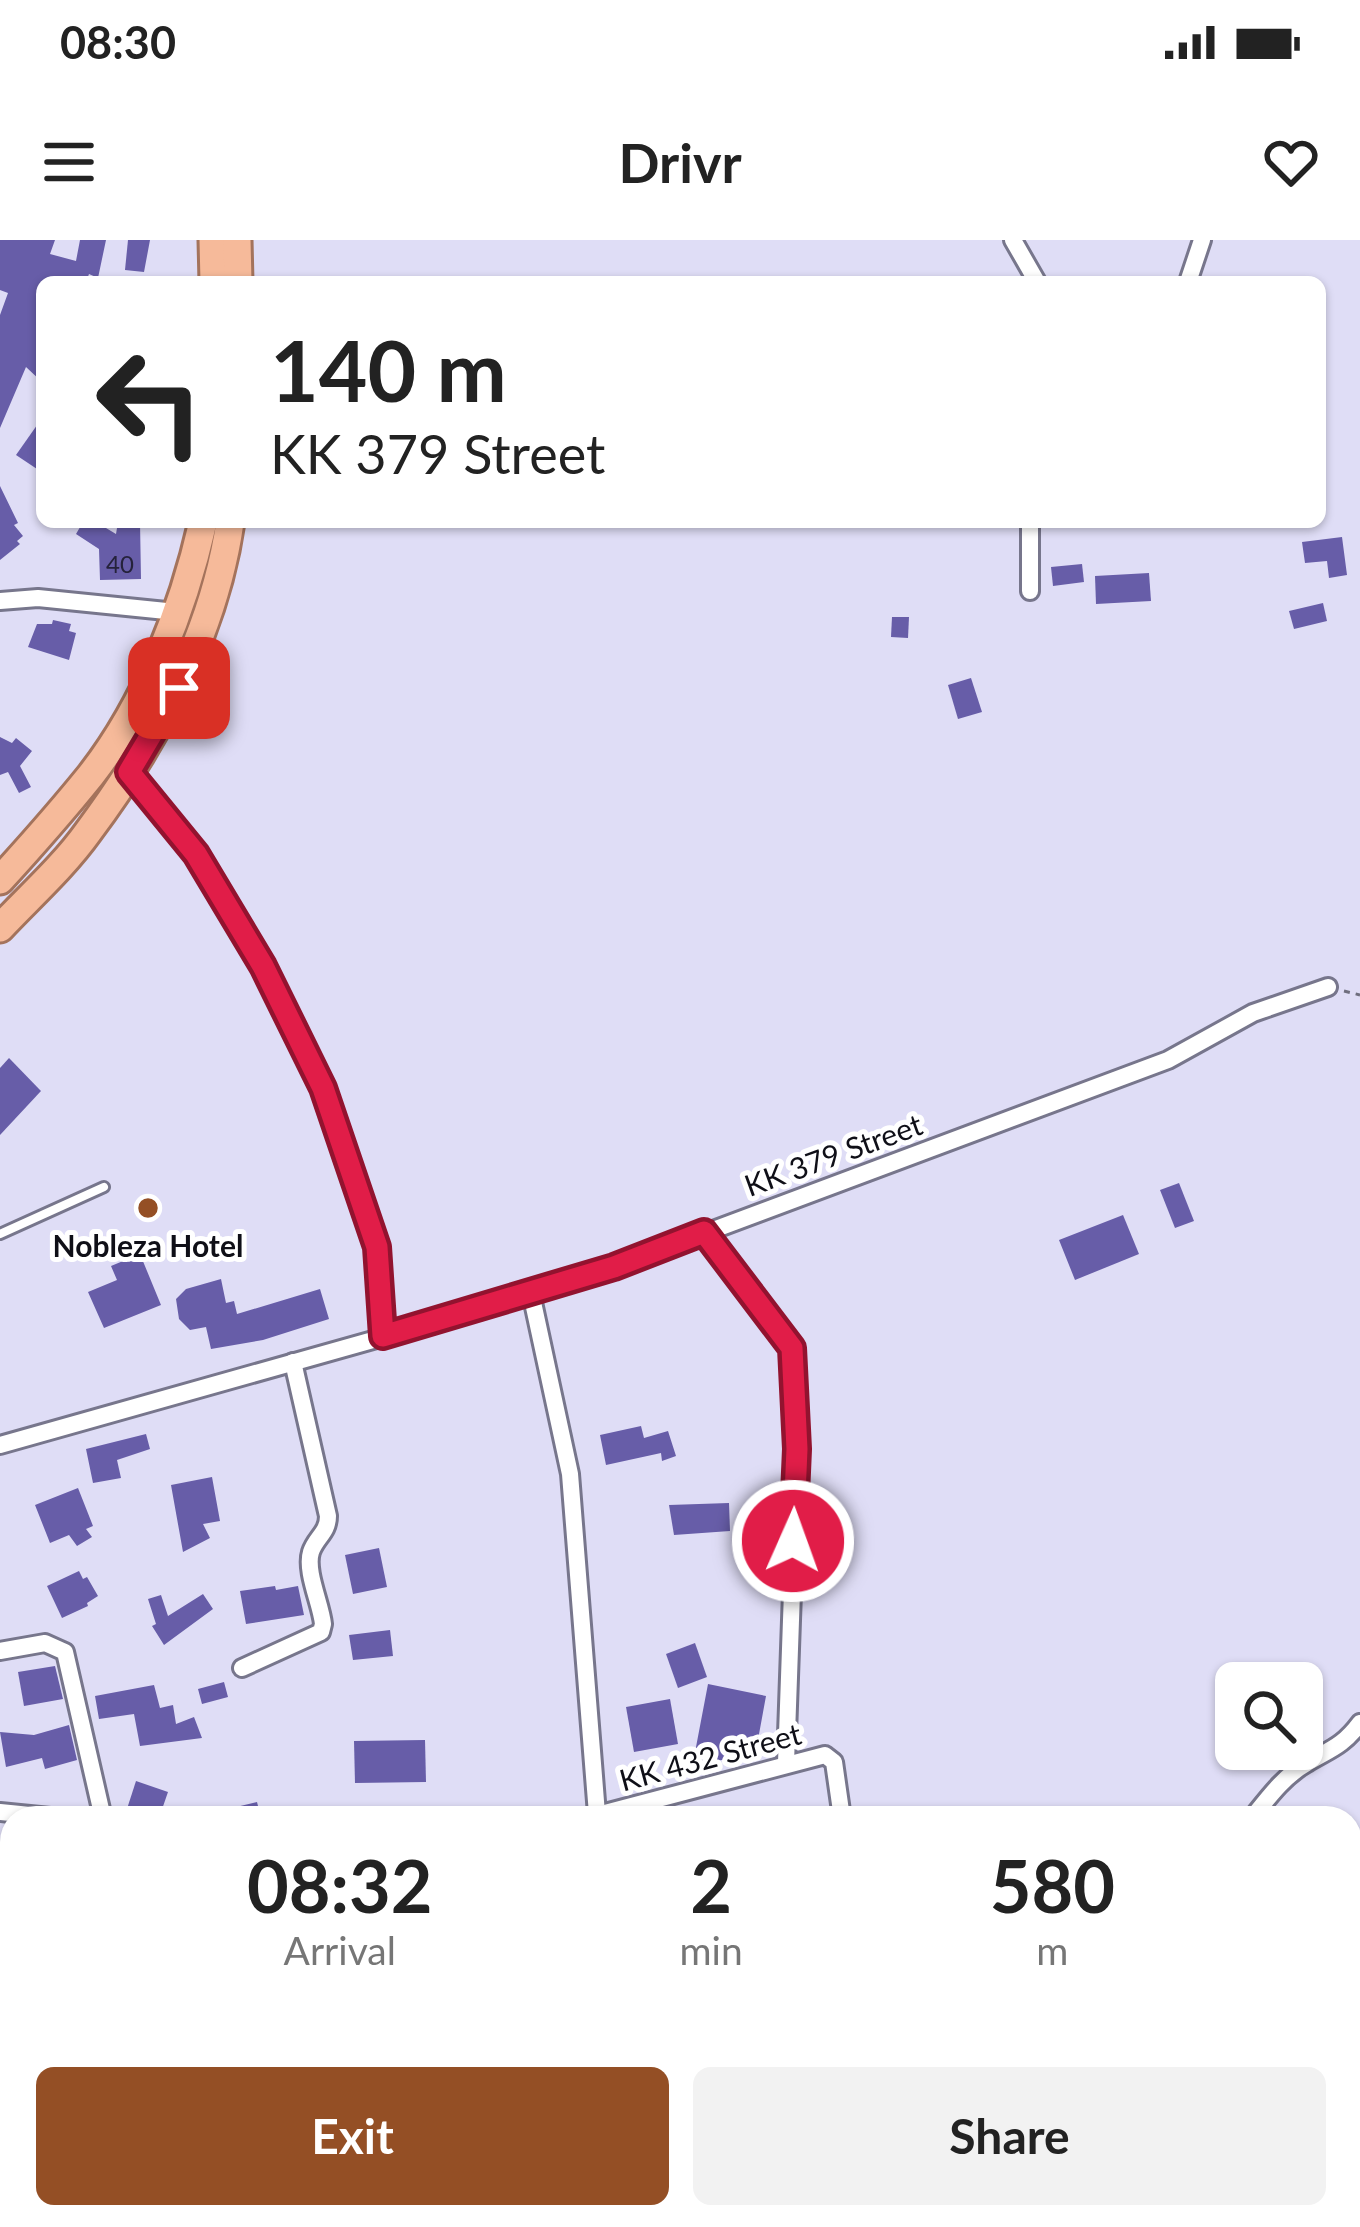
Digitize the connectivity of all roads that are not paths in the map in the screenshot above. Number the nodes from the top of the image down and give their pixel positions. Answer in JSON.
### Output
{"nodes":[{"id":1,"x":212,"y":240,"type":"edge"},
{"id":2,"x":237,"y":240,"type":"edge"},
{"id":3,"x":1012,"y":240,"type":"edge"},
{"id":4,"x":1202,"y":240,"type":"edge"},
{"id":5,"x":214,"y":276,"type":"edge"},
{"id":6,"x":238,"y":276,"type":"edge"},
{"id":7,"x":1033,"y":276,"type":"edge"},
{"id":8,"x":1190,"y":276,"type":"edge"},
{"id":9,"x":201,"y":528,"type":"edge"},
{"id":10,"x":229,"y":528,"type":"edge"},
{"id":11,"x":1030,"y":528,"type":"edge"},
{"id":12,"x":1030,"y":591,"type":"dead end"},
{"id":13,"x":0,"y":602,"type":"edge"},
{"id":14,"x":176,"y":612,"type":"junction"},
{"id":15,"x":129,"y":772,"type":"junction"},
{"id":16,"x":0,"y":880,"type":"edge"},
{"id":17,"x":0,"y":928,"type":"edge"},
{"id":18,"x":1328,"y":987,"type":"dead end"},
{"id":19,"x":104,"y":1187,"type":"dead end"},
{"id":20,"x":704,"y":1232,"type":"junction"},
{"id":21,"x":0,"y":1234,"type":"edge"},
{"id":22,"x":531,"y":1293,"type":"junction"},
{"id":23,"x":383,"y":1336,"type":"junction"},
{"id":24,"x":293,"y":1363,"type":"junction"},
{"id":25,"x":0,"y":1445,"type":"edge"},
{"id":26,"x":0,"y":1651,"type":"edge"},
{"id":27,"x":242,"y":1668,"type":"dead end"},
{"id":28,"x":1360,"y":1724,"type":"edge"},
{"id":29,"x":786,"y":1763,"type":"junction"},
{"id":30,"x":100,"y":1806,"type":"edge"},
{"id":31,"x":590,"y":1806,"type":"edge"},
{"id":32,"x":628,"y":1806,"type":"edge"},
{"id":33,"x":840,"y":1806,"type":"edge"},
{"id":34,"x":1262,"y":1806,"type":"edge"}],
"edges":[{"from":1,"to":5,"type":"highway"},
{"from":2,"to":6,"type":"highway"},
{"from":3,"to":7,"type":"street"},
{"from":4,"to":8,"type":"street"},
{"from":9,"to":14,"type":"highway"},
{"from":10,"to":15,"type":"highway"},
{"from":11,"to":12,"type":"street"},
{"from":13,"to":14,"type":"street"},
{"from":14,"to":16,"type":"highway"},
{"from":15,"to":17,"type":"highway"},
{"from":15,"to":23,"type":"street"},
{"from":18,"to":20,"type":"street","name":"KK 379 Street"},
{"from":19,"to":21,"type":"lane"},
{"from":20,"to":22,"type":"street","name":"KK 379 Street"},
{"from":20,"to":29,"type":"street"},
{"from":22,"to":23,"type":"street","name":"KK 379 Street"},
{"from":22,"to":31,"type":"street"},
{"from":23,"to":24,"type":"street","name":"KK 379 Street"},
{"from":24,"to":25,"type":"street","name":"KK 379 Street"},
{"from":24,"to":27,"type":"street"},
{"from":26,"to":30,"type":"street"},
{"from":28,"to":34,"type":"street"},
{"from":29,"to":32,"type":"street","name":"KK 432 Street"},
{"from":29,"to":33,"type":"street","name":"KK 432 Street"}]}
